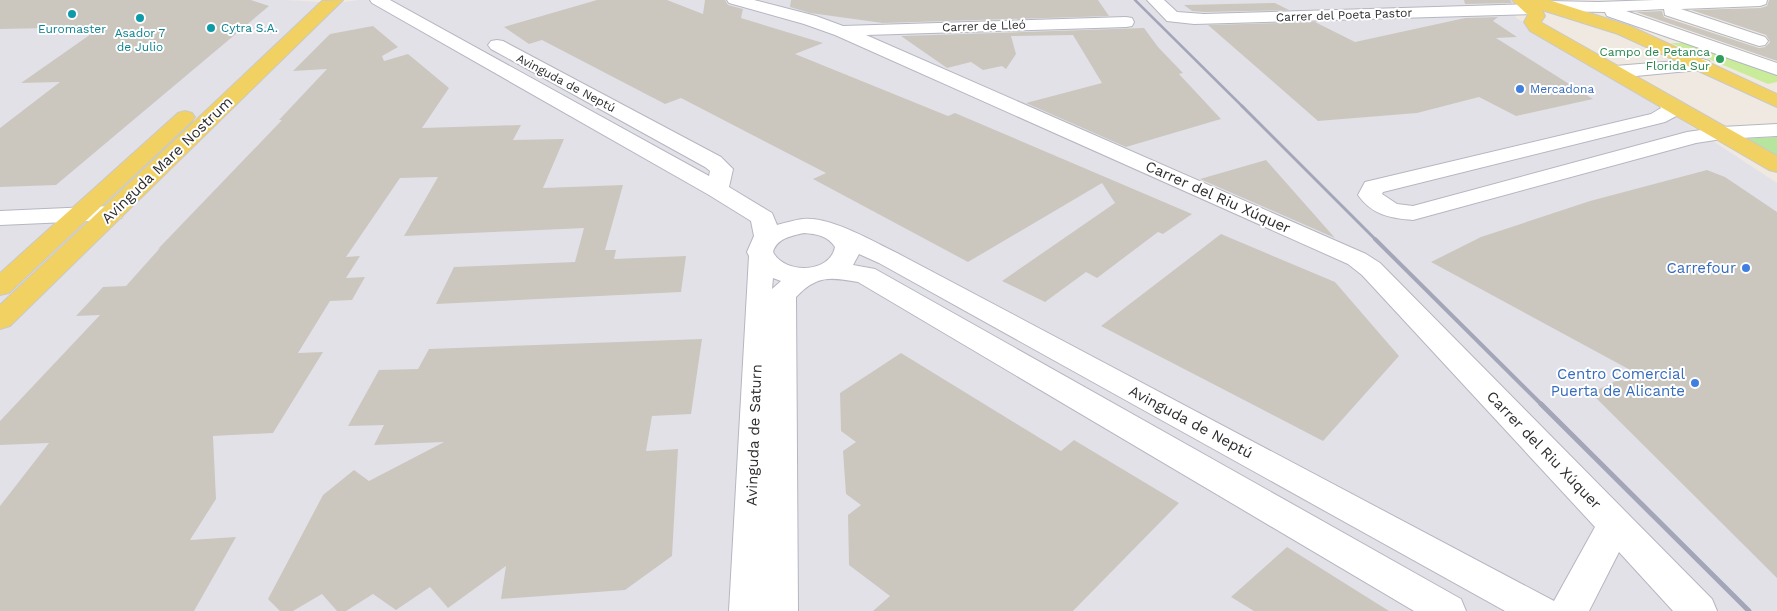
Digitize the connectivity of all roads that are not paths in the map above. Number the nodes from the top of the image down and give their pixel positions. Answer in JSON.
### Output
{"nodes":[{"id":1,"x":308,"y":0,"type":"edge"},
{"id":2,"x":335,"y":0,"type":"edge"},
{"id":3,"x":735,"y":0,"type":"edge"},
{"id":4,"x":1155,"y":0,"type":"edge"},
{"id":5,"x":1754,"y":1,"type":"edge"},
{"id":6,"x":382,"y":2,"type":"edge"},
{"id":7,"x":1653,"y":5,"type":"junction"},
{"id":8,"x":1598,"y":7,"type":"junction"},
{"id":9,"x":1538,"y":8,"type":"edge"},
{"id":10,"x":1777,"y":8,"type":"edge"},
{"id":11,"x":1126,"y":22,"type":"dead end"},
{"id":12,"x":459,"y":24,"type":"dead end"},
{"id":13,"x":841,"y":31,"type":"junction"},
{"id":14,"x":1777,"y":36,"type":"edge"},
{"id":15,"x":485,"y":39,"type":"dead end"},
{"id":16,"x":1759,"y":41,"type":"junction"},
{"id":17,"x":1723,"y":50,"type":"junction"},
{"id":18,"x":1702,"y":65,"type":"junction"},
{"id":19,"x":1777,"y":69,"type":"edge"},
{"id":20,"x":1614,"y":72,"type":"junction"},
{"id":21,"x":1777,"y":101,"type":"edge"},
{"id":22,"x":1668,"y":103,"type":"junction"},
{"id":23,"x":1627,"y":126,"type":"junction"},
{"id":24,"x":1777,"y":130,"type":"edge"},
{"id":25,"x":1722,"y":133,"type":"junction"},
{"id":26,"x":1682,"y":141,"type":"junction"},
{"id":27,"x":1777,"y":165,"type":"edge"},
{"id":28,"x":1452,"y":169,"type":"junction"},
{"id":29,"x":717,"y":190,"type":"junction"},
{"id":30,"x":1491,"y":193,"type":"junction"},
{"id":31,"x":112,"y":213,"type":"junction"},
{"id":32,"x":79,"y":214,"type":"junction"},
{"id":33,"x":0,"y":218,"type":"edge"},
{"id":34,"x":840,"y":236,"type":"junction"},
{"id":35,"x":764,"y":248,"type":"junction"},
{"id":36,"x":816,"y":272,"type":"junction"},
{"id":37,"x":0,"y":287,"type":"edge"},
{"id":38,"x":0,"y":320,"type":"edge"},
{"id":39,"x":1615,"y":524,"type":"junction"},
{"id":40,"x":748,"y":611,"type":"edge"},
{"id":41,"x":779,"y":611,"type":"edge"},
{"id":42,"x":1446,"y":611,"type":"edge"},
{"id":43,"x":1540,"y":611,"type":"edge"},
{"id":44,"x":1569,"y":611,"type":"edge"},
{"id":45,"x":1698,"y":611,"type":"edge"}],
"edges":[{"from":1,"to":32,"type":"main road","name":"Avinguda Mare Nostrum"},
{"from":2,"to":31,"type":"main road","name":"Avinguda Mare Nostrum"},
{"from":3,"to":13,"type":"street","name":"Carrer del Riu Xúquer"},
{"from":4,"to":9,"type":"street","name":"Carrer del Poeta Pastor"},
{"from":5,"to":7,"type":"street","name":"Carrer del Poeta Pastor"},
{"from":5,"to":10,"type":"street"},
{"from":6,"to":12,"type":"street","name":"Avinguda de Neptú"},
{"from":6,"to":29,"type":"street","name":"Avinguda de Neptú"},
{"from":7,"to":8,"type":"street","name":"Carrer del Poeta Pastor"},
{"from":7,"to":16,"type":"street"},
{"from":8,"to":9,"type":"street","name":"Carrer del Poeta Pastor"},
{"from":8,"to":17,"type":"street"},
{"from":9,"to":18,"type":"main road"},
{"from":9,"to":20,"type":"main road"},
{"from":11,"to":13,"type":"street","name":"Carrer de Lleó"},
{"from":13,"to":39,"type":"street","name":"Carrer del Riu Xúquer"},
{"from":14,"to":16,"type":"street"},
{"from":15,"to":29,"type":"street","name":"Avinguda de Neptú"},
{"from":16,"to":17,"type":"street"},
{"from":17,"to":19,"type":"street"},
{"from":18,"to":20,"type":"street"},
{"from":18,"to":21,"type":"main road"},
{"from":20,"to":22,"type":"main road"},
{"from":22,"to":23,"type":"street"},
{"from":22,"to":25,"type":"main road"},
{"from":23,"to":26,"type":"street"},
{"from":23,"to":28,"type":"street"},
{"from":24,"to":25,"type":"street"},
{"from":25,"to":26,"type":"street"},
{"from":25,"to":27,"type":"main road"},
{"from":26,"to":30,"type":"street"},
{"from":28,"to":30,"type":"street"},
{"from":28,"to":30,"type":"street"},
{"from":29,"to":35,"type":"street","name":"Avinguda de Neptú"},
{"from":31,"to":32,"type":"street"},
{"from":31,"to":38,"type":"main road","name":"Avinguda Mare Nostrum"},
{"from":32,"to":33,"type":"street"},
{"from":32,"to":37,"type":"main road","name":"Avinguda Mare Nostrum"},
{"from":34,"to":35,"type":"street","name":"Avinguda de Neptú"},
{"from":34,"to":36,"type":"street","name":"Avinguda de Saturn"},
{"from":34,"to":43,"type":"street","name":"Avinguda de Neptú"},
{"from":35,"to":36,"type":"street"},
{"from":35,"to":40,"type":"street","name":"Avinguda de Saturn"},
{"from":36,"to":41,"type":"street","name":"Avinguda de Saturn"},
{"from":36,"to":42,"type":"street"},
{"from":39,"to":44,"type":"street"},
{"from":39,"to":45,"type":"street","name":"Carrer del Riu Xúquer"}]}
